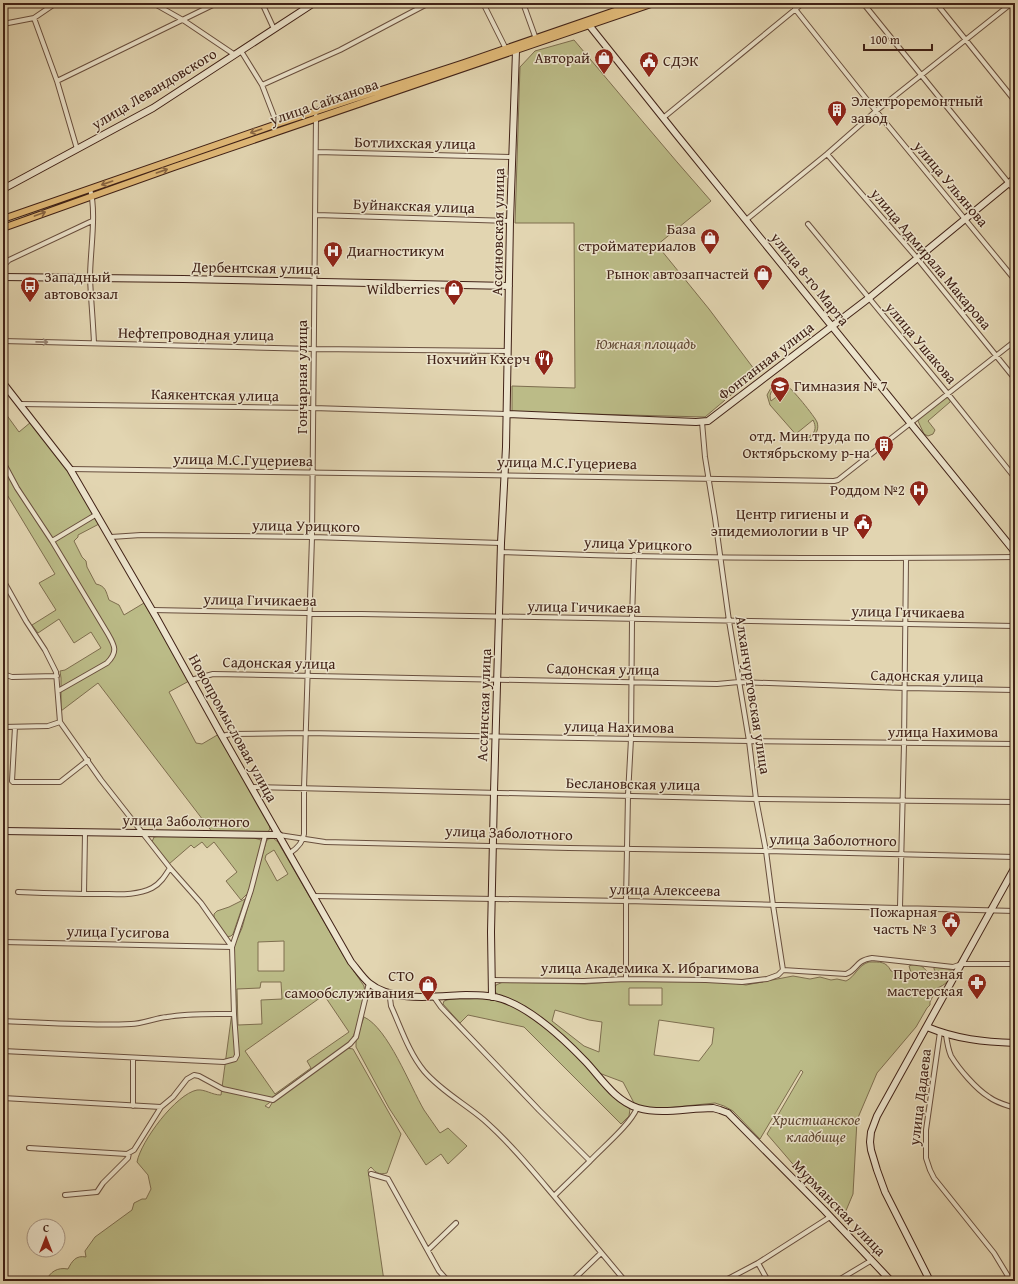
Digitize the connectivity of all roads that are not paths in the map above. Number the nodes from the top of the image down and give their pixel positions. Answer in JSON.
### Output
{"nodes":[{"id":1,"x":56,"y":3,"type":"edge"},
{"id":2,"x":153,"y":3,"type":"edge"},
{"id":3,"x":217,"y":3,"type":"edge"},
{"id":4,"x":262,"y":3,"type":"edge"},
{"id":5,"x":314,"y":3,"type":"edge"},
{"id":6,"x":429,"y":3,"type":"edge"},
{"id":7,"x":483,"y":3,"type":"edge"},
{"id":8,"x":523,"y":3,"type":"edge"},
{"id":9,"x":638,"y":3,"type":"edge"},
{"id":10,"x":654,"y":3,"type":"edge"},
{"id":11,"x":802,"y":3,"type":"edge"},
{"id":12,"x":863,"y":3,"type":"edge"},
{"id":13,"x":936,"y":3,"type":"edge"},
{"id":14,"x":1014,"y":4,"type":"edge"},
{"id":15,"x":795,"y":9,"type":"junction"},
{"id":16,"x":34,"y":18,"type":"junction"},
{"id":17,"x":183,"y":20,"type":"junction"},
{"id":18,"x":588,"y":23,"type":"junction"},
{"id":19,"x":3,"y":24,"type":"edge"},
{"id":20,"x":274,"y":29,"type":"junction"},
{"id":21,"x":537,"y":40,"type":"junction"},
{"id":22,"x":966,"y":40,"type":"junction"},
{"id":23,"x":507,"y":51,"type":"junction"},
{"id":24,"x":516,"y":51,"type":"junction"},
{"id":25,"x":238,"y":53,"type":"junction"},
{"id":26,"x":921,"y":76,"type":"junction"},
{"id":27,"x":57,"y":81,"type":"junction"},
{"id":28,"x":262,"y":86,"type":"junction"},
{"id":29,"x":1015,"y":101,"type":"edge"},
{"id":30,"x":876,"y":111,"type":"junction"},
{"id":31,"x":316,"y":115,"type":"junction"},
{"id":32,"x":664,"y":118,"type":"junction"},
{"id":33,"x":278,"y":124,"type":"junction"},
{"id":34,"x":77,"y":149,"type":"junction"},
{"id":35,"x":317,"y":152,"type":"junction"},
{"id":36,"x":827,"y":154,"type":"junction"},
{"id":37,"x":513,"y":157,"type":"junction"},
{"id":38,"x":1015,"y":178,"type":"edge"},
{"id":39,"x":1009,"y":183,"type":"junction"},
{"id":40,"x":90,"y":188,"type":"junction"},
{"id":41,"x":3,"y":189,"type":"edge"},
{"id":42,"x":1015,"y":191,"type":"edge"},
{"id":43,"x":92,"y":195,"type":"junction"},
{"id":44,"x":316,"y":215,"type":"junction"},
{"id":45,"x":3,"y":219,"type":"edge"},
{"id":46,"x":965,"y":219,"type":"junction"},
{"id":47,"x":746,"y":220,"type":"junction"},
{"id":48,"x":92,"y":221,"type":"junction"},
{"id":49,"x":510,"y":221,"type":"junction"},
{"id":50,"x":808,"y":224,"type":"dead end"},
{"id":51,"x":3,"y":228,"type":"edge"},
{"id":52,"x":917,"y":258,"type":"junction"},
{"id":53,"x":3,"y":266,"type":"edge"},
{"id":54,"x":3,"y":277,"type":"edge"},
{"id":55,"x":90,"y":278,"type":"junction"},
{"id":56,"x":1015,"y":280,"type":"edge"},
{"id":57,"x":314,"y":282,"type":"junction"},
{"id":58,"x":509,"y":286,"type":"junction"},
{"id":59,"x":868,"y":298,"type":"junction"},
{"id":60,"x":831,"y":326,"type":"junction"},
{"id":61,"x":3,"y":341,"type":"edge"},
{"id":62,"x":1015,"y":341,"type":"edge"},
{"id":63,"x":94,"y":343,"type":"junction"},
{"id":64,"x":314,"y":349,"type":"junction"},
{"id":65,"x":508,"y":351,"type":"junction"},
{"id":66,"x":996,"y":356,"type":"junction"},
{"id":67,"x":1015,"y":379,"type":"edge"},
{"id":68,"x":3,"y":383,"type":"edge"},
{"id":69,"x":948,"y":394,"type":"junction"},
{"id":70,"x":20,"y":404,"type":"junction"},
{"id":71,"x":313,"y":408,"type":"junction"},
{"id":72,"x":506,"y":414,"type":"junction"},
{"id":73,"x":702,"y":422,"type":"junction"},
{"id":74,"x":910,"y":423,"type":"junction"},
{"id":75,"x":3,"y":462,"type":"edge"},
{"id":76,"x":70,"y":469,"type":"junction"},
{"id":77,"x":313,"y":474,"type":"junction"},
{"id":78,"x":504,"y":475,"type":"junction"},
{"id":79,"x":708,"y":478,"type":"junction"},
{"id":80,"x":1015,"y":478,"type":"edge"},
{"id":81,"x":97,"y":514,"type":"junction"},
{"id":82,"x":111,"y":537,"type":"junction"},
{"id":83,"x":312,"y":537,"type":"junction"},
{"id":84,"x":52,"y":541,"type":"junction"},
{"id":85,"x":501,"y":543,"type":"junction"},
{"id":86,"x":501,"y":552,"type":"junction"},
{"id":87,"x":1015,"y":552,"type":"edge"},
{"id":88,"x":634,"y":555,"type":"junction"},
{"id":89,"x":720,"y":558,"type":"junction"},
{"id":90,"x":1015,"y":558,"type":"edge"},
{"id":91,"x":906,"y":559,"type":"junction"},
{"id":92,"x":3,"y":580,"type":"edge"},
{"id":93,"x":152,"y":610,"type":"junction"},
{"id":94,"x":309,"y":613,"type":"junction"},
{"id":95,"x":500,"y":617,"type":"junction"},
{"id":96,"x":632,"y":619,"type":"junction"},
{"id":97,"x":729,"y":621,"type":"junction"},
{"id":98,"x":906,"y":624,"type":"junction"},
{"id":99,"x":1015,"y":626,"type":"edge"},
{"id":100,"x":3,"y":674,"type":"edge"},
{"id":101,"x":57,"y":676,"type":"junction"},
{"id":102,"x":308,"y":676,"type":"junction"},
{"id":103,"x":191,"y":680,"type":"junction"},
{"id":104,"x":498,"y":680,"type":"junction"},
{"id":105,"x":631,"y":682,"type":"junction"},
{"id":106,"x":739,"y":682,"type":"junction"},
{"id":107,"x":905,"y":688,"type":"junction"},
{"id":108,"x":58,"y":690,"type":"junction"},
{"id":109,"x":1015,"y":690,"type":"edge"},
{"id":110,"x":60,"y":722,"type":"junction"},
{"id":111,"x":3,"y":727,"type":"edge"},
{"id":112,"x":15,"y":727,"type":"junction"},
{"id":113,"x":306,"y":732,"type":"junction"},
{"id":114,"x":222,"y":736,"type":"junction"},
{"id":115,"x":496,"y":737,"type":"junction"},
{"id":116,"x":631,"y":739,"type":"junction"},
{"id":117,"x":749,"y":742,"type":"junction"},
{"id":118,"x":904,"y":744,"type":"junction"},
{"id":119,"x":1015,"y":744,"type":"edge"},
{"id":120,"x":88,"y":760,"type":"junction"},
{"id":121,"x":251,"y":787,"type":"junction"},
{"id":122,"x":304,"y":788,"type":"junction"},
{"id":123,"x":494,"y":792,"type":"junction"},
{"id":124,"x":628,"y":795,"type":"junction"},
{"id":125,"x":756,"y":799,"type":"junction"},
{"id":126,"x":902,"y":801,"type":"junction"},
{"id":127,"x":1015,"y":802,"type":"edge"},
{"id":128,"x":3,"y":831,"type":"edge"},
{"id":129,"x":141,"y":832,"type":"junction"},
{"id":130,"x":85,"y":833,"type":"junction"},
{"id":131,"x":279,"y":835,"type":"junction"},
{"id":132,"x":265,"y":836,"type":"junction"},
{"id":133,"x":303,"y":838,"type":"junction"},
{"id":134,"x":493,"y":846,"type":"junction"},
{"id":135,"x":627,"y":849,"type":"junction"},
{"id":136,"x":766,"y":851,"type":"junction"},
{"id":137,"x":290,"y":854,"type":"junction"},
{"id":138,"x":901,"y":854,"type":"junction"},
{"id":139,"x":1015,"y":856,"type":"edge"},
{"id":140,"x":1015,"y":867,"type":"edge"},
{"id":141,"x":170,"y":868,"type":"junction"},
{"id":142,"x":18,"y":892,"type":"dead end"},
{"id":143,"x":84,"y":894,"type":"junction"},
{"id":144,"x":314,"y":896,"type":"junction"},
{"id":145,"x":492,"y":899,"type":"junction"},
{"id":146,"x":626,"y":901,"type":"junction"},
{"id":147,"x":773,"y":905,"type":"junction"},
{"id":148,"x":900,"y":907,"type":"junction"},
{"id":149,"x":991,"y":911,"type":"junction"},
{"id":150,"x":1015,"y":911,"type":"edge"},
{"id":151,"x":3,"y":942,"type":"edge"},
{"id":152,"x":232,"y":947,"type":"junction"},
{"id":153,"x":962,"y":964,"type":"junction"},
{"id":154,"x":1015,"y":964,"type":"edge"},
{"id":155,"x":783,"y":970,"type":"junction"},
{"id":156,"x":626,"y":979,"type":"junction"},
{"id":157,"x":492,"y":980,"type":"junction"},
{"id":158,"x":370,"y":983,"type":"junction"},
{"id":159,"x":391,"y":993,"type":"junction"},
{"id":160,"x":434,"y":996,"type":"junction"},
{"id":161,"x":492,"y":997,"type":"junction"},
{"id":162,"x":234,"y":1014,"type":"junction"},
{"id":163,"x":3,"y":1021,"type":"edge"},
{"id":164,"x":927,"y":1027,"type":"junction"},
{"id":165,"x":943,"y":1034,"type":"junction"},
{"id":166,"x":1015,"y":1043,"type":"edge"},
{"id":167,"x":3,"y":1051,"type":"edge"},
{"id":168,"x":133,"y":1058,"type":"junction"},
{"id":169,"x":3,"y":1098,"type":"edge"},
{"id":170,"x":133,"y":1106,"type":"junction"},
{"id":171,"x":161,"y":1107,"type":"junction"},
{"id":172,"x":637,"y":1108,"type":"junction"},
{"id":173,"x":1015,"y":1108,"type":"edge"},
{"id":174,"x":29,"y":1148,"type":"dead end"},
{"id":175,"x":129,"y":1153,"type":"junction"},
{"id":176,"x":590,"y":1161,"type":"junction"},
{"id":177,"x":371,"y":1174,"type":"dead end"},
{"id":178,"x":66,"y":1195,"type":"dead end"},
{"id":179,"x":554,"y":1196,"type":"junction"},
{"id":180,"x":830,"y":1217,"type":"junction"},
{"id":181,"x":456,"y":1223,"type":"dead end"},
{"id":182,"x":428,"y":1250,"type":"junction"},
{"id":183,"x":601,"y":1253,"type":"junction"},
{"id":184,"x":872,"y":1260,"type":"junction"},
{"id":185,"x":758,"y":1263,"type":"junction"},
{"id":186,"x":448,"y":1281,"type":"edge"},
{"id":187,"x":572,"y":1281,"type":"edge"},
{"id":188,"x":625,"y":1281,"type":"edge"},
{"id":189,"x":724,"y":1281,"type":"edge"},
{"id":190,"x":768,"y":1281,"type":"edge"},
{"id":191,"x":837,"y":1281,"type":"edge"},
{"id":192,"x":891,"y":1281,"type":"edge"},
{"id":193,"x":930,"y":1281,"type":"edge"},
{"id":194,"x":1011,"y":1281,"type":"edge"}],
"edges":[{"from":1,"to":16,"type":"street"},
{"from":2,"to":17,"type":"street"},
{"from":3,"to":17,"type":"street"},
{"from":4,"to":20,"type":"street"},
{"from":5,"to":20,"type":"street","name":"улица Левандовского"},
{"from":6,"to":28,"type":"street"},
{"from":7,"to":23,"type":"street"},
{"from":8,"to":21,"type":"street"},
{"from":9,"to":18,"type":"main road","name":"улица Сайханова"},
{"from":10,"to":18,"type":"main road","name":"улица Сайханова"},
{"from":11,"to":15,"type":"street"},
{"from":12,"to":26,"type":"street"},
{"from":13,"to":22,"type":"street"},
{"from":14,"to":22,"type":"street"},
{"from":15,"to":30,"type":"street","name":"улица Ульянова"},
{"from":15,"to":32,"type":"street"},
{"from":16,"to":19,"type":"street"},
{"from":16,"to":27,"type":"street"},
{"from":17,"to":25,"type":"street"},
{"from":17,"to":27,"type":"street"},
{"from":18,"to":21,"type":"main road","name":"улица Сайханова"},
{"from":18,"to":32,"type":"street","name":"улица 8-го Марта"},
{"from":20,"to":25,"type":"street","name":"улица Левандовского"},
{"from":21,"to":23,"type":"main road","name":"улица Сайханова"},
{"from":21,"to":24,"type":"main road","name":"улица Сайханова"},
{"from":22,"to":26,"type":"street"},
{"from":22,"to":29,"type":"street"},
{"from":23,"to":24,"type":"main road","name":"улица Сайханова"},
{"from":23,"to":31,"type":"main road","name":"улица Сайханова"},
{"from":24,"to":37,"type":"street","name":"Ассиновская улица"},
{"from":25,"to":28,"type":"street"},
{"from":25,"to":34,"type":"street","name":"улица Левандовского"},
{"from":26,"to":30,"type":"street"},
{"from":26,"to":39,"type":"street"},
{"from":27,"to":34,"type":"street"},
{"from":28,"to":33,"type":"street"},
{"from":30,"to":36,"type":"street"},
{"from":30,"to":46,"type":"street","name":"улица Ульянова"},
{"from":31,"to":33,"type":"main road","name":"улица Сайханова"},
{"from":31,"to":35,"type":"street","name":"Гончарная улица"},
{"from":43,"to":31,"type":"main road","name":"улица Сайханова","one_way":true},
{"from":32,"to":47,"type":"street","name":"улица 8-го Марта"},
{"from":33,"to":40,"type":"main road","name":"улица Сайханова","one_way":true},
{"from":34,"to":41,"type":"street","name":"улица Левандовского"},
{"from":35,"to":37,"type":"street","name":"Ботлихская улица"},
{"from":35,"to":44,"type":"street","name":"Гончарная улица"},
{"from":36,"to":47,"type":"street"},
{"from":36,"to":52,"type":"street","name":"улица Адмирала Макарова"},
{"from":37,"to":49,"type":"street","name":"Ассиновская улица"},
{"from":38,"to":39,"type":"street","name":"Фонтанная улица"},
{"from":39,"to":42,"type":"street"},
{"from":39,"to":46,"type":"street","name":"Фонтанная улица"},
{"from":40,"to":43,"type":"street"},
{"from":40,"to":45,"type":"main road","name":"улица Сайханова"},
{"from":43,"to":48,"type":"street"},
{"from":51,"to":43,"type":"main road","name":"улица Сайханова","one_way":true},
{"from":44,"to":49,"type":"street","name":"Буйнакская улица"},
{"from":44,"to":57,"type":"street","name":"Гончарная улица"},
{"from":46,"to":52,"type":"street","name":"Фонтанная улица"},
{"from":46,"to":56,"type":"street","name":"улица Ульянова"},
{"from":47,"to":60,"type":"street","name":"улица 8-го Марта"},
{"from":48,"to":53,"type":"street"},
{"from":48,"to":55,"type":"street"},
{"from":49,"to":58,"type":"street","name":"Ассиновская улица"},
{"from":50,"to":59,"type":"street","name":"улица Ушакова"},
{"from":52,"to":59,"type":"street","name":"Фонтанная улица"},
{"from":52,"to":66,"type":"street","name":"улица Адмирала Макарова"},
{"from":54,"to":55,"type":"street","name":"Дербентская улица"},
{"from":55,"to":57,"type":"street","name":"Дербентская улица"},
{"from":55,"to":63,"type":"street"},
{"from":57,"to":58,"type":"street","name":"Дербентская улица"},
{"from":57,"to":64,"type":"street","name":"Гончарная улица"},
{"from":58,"to":65,"type":"street","name":"Ассиновская улица"},
{"from":59,"to":60,"type":"street","name":"Фонтанная улица"},
{"from":59,"to":69,"type":"street","name":"улица Ушакова"},
{"from":60,"to":73,"type":"street","name":"Фонтанная улица"},
{"from":60,"to":74,"type":"street","name":"улица 8-го Марта"},
{"from":61,"to":63,"type":"street","name":"Нефтепроводная улица","one_way":true},
{"from":62,"to":66,"type":"street","name":"улица М.С.Гуцериева"},
{"from":63,"to":64,"type":"street","name":"Нефтепроводная улица"},
{"from":64,"to":65,"type":"street","name":"Нефтепроводная улица"},
{"from":64,"to":71,"type":"street","name":"Гончарная улица"},
{"from":65,"to":72,"type":"street","name":"Ассиновская улица"},
{"from":66,"to":67,"type":"street","name":"улица Адмирала Макарова"},
{"from":66,"to":69,"type":"street","name":"улица М.С.Гуцериева"},
{"from":68,"to":70,"type":"street","name":"Новопромысловая улица"},
{"from":69,"to":74,"type":"street","name":"улица М.С.Гуцериева"},
{"from":69,"to":80,"type":"street","name":"улица Ушакова"},
{"from":70,"to":71,"type":"street","name":"Каякентская улица"},
{"from":70,"to":76,"type":"street","name":"Новопромысловая улица"},
{"from":71,"to":72,"type":"street","name":"Каякентская улица"},
{"from":71,"to":77,"type":"street","name":"Гончарная улица"},
{"from":72,"to":73,"type":"street","name":"Фонтанная улица"},
{"from":72,"to":78,"type":"street","name":"Ассинская улица"},
{"from":73,"to":79,"type":"street","name":"Алханчуртовская улица"},
{"from":74,"to":79,"type":"street","name":"улица М.С.Гуцериева"},
{"from":74,"to":87,"type":"street","name":"улица 8-го Марта"},
{"from":75,"to":84,"type":"street"},
{"from":76,"to":77,"type":"street","name":"улица М.С.Гуцериева"},
{"from":76,"to":81,"type":"street","name":"Новопромысловая улица"},
{"from":77,"to":78,"type":"street","name":"улица М.С.Гуцериева"},
{"from":77,"to":83,"type":"street","name":"Гончарная улица"},
{"from":78,"to":79,"type":"street","name":"улица М.С.Гуцериева"},
{"from":78,"to":85,"type":"street","name":"Ассинская улица"},
{"from":79,"to":89,"type":"street","name":"Алханчуртовская улица"},
{"from":81,"to":82,"type":"street","name":"Новопромысловая улица"},
{"from":81,"to":84,"type":"street"},
{"from":82,"to":83,"type":"street","name":"улица Урицкого"},
{"from":82,"to":93,"type":"street","name":"Новопромысловая улица"},
{"from":83,"to":85,"type":"street","name":"улица Урицкого"},
{"from":83,"to":94,"type":"street","name":"Гончарная улица"},
{"from":84,"to":108,"type":"street"},
{"from":85,"to":86,"type":"street","name":"Ассинская улица"},
{"from":86,"to":88,"type":"street","name":"улица Урицкого"},
{"from":86,"to":95,"type":"street","name":"Ассинская улица"},
{"from":88,"to":89,"type":"street","name":"улица Урицкого"},
{"from":88,"to":96,"type":"street"},
{"from":89,"to":91,"type":"street","name":"улица Урицкого"},
{"from":89,"to":97,"type":"street","name":"Алханчуртовская улица"},
{"from":90,"to":91,"type":"street","name":"улица Урицкого"},
{"from":91,"to":98,"type":"street"},
{"from":92,"to":101,"type":"street"},
{"from":93,"to":94,"type":"street","name":"улица Гичикаева"},
{"from":93,"to":103,"type":"street","name":"Новопромысловая улица"},
{"from":94,"to":95,"type":"street","name":"улица Гичикаева"},
{"from":94,"to":102,"type":"street","name":"Гончарная улица"},
{"from":95,"to":96,"type":"street","name":"улица Гичикаева"},
{"from":95,"to":104,"type":"street","name":"Ассинская улица"},
{"from":96,"to":97,"type":"street","name":"улица Гичикаева"},
{"from":96,"to":105,"type":"street"},
{"from":97,"to":98,"type":"street","name":"улица Гичикаева"},
{"from":97,"to":106,"type":"street","name":"Алханчуртовская улица"},
{"from":98,"to":99,"type":"street","name":"улица Гичикаева"},
{"from":98,"to":107,"type":"street"},
{"from":100,"to":101,"type":"street"},
{"from":101,"to":108,"type":"street"},
{"from":102,"to":103,"type":"street","name":"Садонская улица"},
{"from":102,"to":104,"type":"street","name":"Садонская улица"},
{"from":102,"to":113,"type":"street","name":"Гончарная улица"},
{"from":103,"to":114,"type":"street","name":"Новопромысловая улица"},
{"from":104,"to":105,"type":"street","name":"Садонская улица"},
{"from":104,"to":115,"type":"street","name":"Ассинская улица"},
{"from":105,"to":106,"type":"street","name":"Садонская улица"},
{"from":105,"to":116,"type":"street"},
{"from":106,"to":107,"type":"street","name":"Садонская улица"},
{"from":106,"to":117,"type":"street","name":"Алханчуртовская улица"},
{"from":107,"to":109,"type":"street","name":"Садонская улица"},
{"from":107,"to":118,"type":"street"},
{"from":108,"to":110,"type":"street"},
{"from":110,"to":112,"type":"street"},
{"from":110,"to":120,"type":"street"},
{"from":111,"to":112,"type":"street"},
{"from":112,"to":120,"type":"street"},
{"from":113,"to":114,"type":"street","name":"улица Нахимова"},
{"from":113,"to":115,"type":"street","name":"улица Нахимова"},
{"from":113,"to":122,"type":"street","name":"Гончарная улица"},
{"from":114,"to":121,"type":"street","name":"Новопромысловая улица"},
{"from":115,"to":116,"type":"street","name":"улица Нахимова"},
{"from":115,"to":123,"type":"street","name":"Ассинская улица"},
{"from":116,"to":117,"type":"street","name":"улица Нахимова"},
{"from":116,"to":124,"type":"street"},
{"from":117,"to":118,"type":"street","name":"улица Нахимова"},
{"from":117,"to":125,"type":"street","name":"Алханчуртовская улица"},
{"from":118,"to":119,"type":"street","name":"улица Нахимова"},
{"from":118,"to":126,"type":"street"},
{"from":120,"to":129,"type":"street"},
{"from":121,"to":122,"type":"street","name":"Беслановская улица"},
{"from":121,"to":131,"type":"street","name":"Новопромысловая улица"},
{"from":122,"to":123,"type":"street","name":"Беслановская улица"},
{"from":122,"to":133,"type":"street","name":"Гончарная улица"},
{"from":123,"to":124,"type":"street","name":"Беслановская улица"},
{"from":123,"to":134,"type":"street","name":"Ассинская улица"},
{"from":124,"to":125,"type":"street","name":"Беслановская улица"},
{"from":124,"to":135,"type":"street"},
{"from":125,"to":126,"type":"street","name":"Беслановская улица"},
{"from":125,"to":136,"type":"street","name":"Алханчуртовская улица"},
{"from":126,"to":127,"type":"street","name":"Беслановская улица"},
{"from":126,"to":138,"type":"street"},
{"from":128,"to":130,"type":"street","name":"улица Заболотного"},
{"from":129,"to":130,"type":"street","name":"улица Заболотного"},
{"from":129,"to":132,"type":"street","name":"улица Заболотного"},
{"from":129,"to":141,"type":"street"},
{"from":130,"to":143,"type":"street"},
{"from":131,"to":132,"type":"street","name":"улица Заболотного"},
{"from":131,"to":133,"type":"street","name":"улица Заболотного"},
{"from":131,"to":137,"type":"street","name":"Новопромысловая улица"},
{"from":132,"to":152,"type":"street"},
{"from":133,"to":134,"type":"street","name":"улица Заболотного"},
{"from":133,"to":137,"type":"street"},
{"from":134,"to":135,"type":"street","name":"улица Заболотного"},
{"from":134,"to":145,"type":"street","name":"Ассинская улица"},
{"from":135,"to":136,"type":"street","name":"улица Заболотного"},
{"from":135,"to":146,"type":"street"},
{"from":136,"to":138,"type":"street","name":"улица Заболотного"},
{"from":136,"to":147,"type":"street","name":"Алханчуртовская улица"},
{"from":137,"to":144,"type":"street","name":"Новопромысловая улица"},
{"from":138,"to":139,"type":"street","name":"улица Заболотного"},
{"from":138,"to":148,"type":"street"},
{"from":140,"to":149,"type":"street"},
{"from":141,"to":143,"type":"street"},
{"from":141,"to":152,"type":"street"},
{"from":142,"to":143,"type":"street"},
{"from":144,"to":145,"type":"street","name":"улица Алексеева"},
{"from":144,"to":158,"type":"street","name":"Новопромысловая улица"},
{"from":145,"to":146,"type":"street","name":"улица Алексеева"},
{"from":145,"to":157,"type":"street","name":"Ассинская улица"},
{"from":146,"to":147,"type":"street","name":"улица Алексеева"},
{"from":146,"to":156,"type":"street"},
{"from":147,"to":148,"type":"street","name":"улица Алексеева"},
{"from":147,"to":155,"type":"street","name":"Алханчуртовская улица"},
{"from":148,"to":149,"type":"street","name":"улица Алексеева"},
{"from":149,"to":150,"type":"street","name":"улица Алексеева"},
{"from":149,"to":153,"type":"street"},
{"from":151,"to":152,"type":"street","name":"улица Гусигова"},
{"from":152,"to":162,"type":"street"},
{"from":153,"to":154,"type":"street"},
{"from":153,"to":155,"type":"street"},
{"from":153,"to":164,"type":"street"},
{"from":155,"to":156,"type":"street","name":"улица Академика Х. Ибрагимова"},
{"from":156,"to":157,"type":"street","name":"улица Академика Х. Ибрагимова"},
{"from":157,"to":161,"type":"street","name":"Ассинская улица"},
{"from":158,"to":159,"type":"street","name":"Новопромысловая улица"},
{"from":158,"to":171,"type":"street"},
{"from":159,"to":160,"type":"street","name":"Новопромысловая улица"},
{"from":159,"to":179,"type":"street"},
{"from":160,"to":161,"type":"street","name":"Новопромысловая улица"},
{"from":160,"to":176,"type":"street"},
{"from":161,"to":172,"type":"street","name":"Мурманская улица"},
{"from":162,"to":163,"type":"street"},
{"from":162,"to":168,"type":"street"},
{"from":164,"to":165,"type":"street"},
{"from":164,"to":193,"type":"street"},
{"from":165,"to":166,"type":"street"},
{"from":165,"to":173,"type":"street"},
{"from":165,"to":194,"type":"street","name":"улица Дадаева"},
{"from":167,"to":168,"type":"street"},
{"from":168,"to":170,"type":"street"},
{"from":169,"to":170,"type":"street"},
{"from":170,"to":171,"type":"street"},
{"from":171,"to":175,"type":"street"},
{"from":172,"to":176,"type":"street"},
{"from":172,"to":180,"type":"street","name":"Мурманская улица"},
{"from":174,"to":175,"type":"street"},
{"from":175,"to":178,"type":"street"},
{"from":176,"to":179,"type":"street"},
{"from":177,"to":182,"type":"street"},
{"from":179,"to":183,"type":"street"},
{"from":180,"to":184,"type":"street","name":"Мурманская улица"},
{"from":180,"to":185,"type":"street"},
{"from":181,"to":182,"type":"street"},
{"from":182,"to":186,"type":"street"},
{"from":183,"to":187,"type":"street"},
{"from":183,"to":188,"type":"street"},
{"from":184,"to":191,"type":"street"},
{"from":184,"to":192,"type":"street","name":"Мурманская улица"},
{"from":185,"to":189,"type":"street"},
{"from":185,"to":190,"type":"street"}]}
